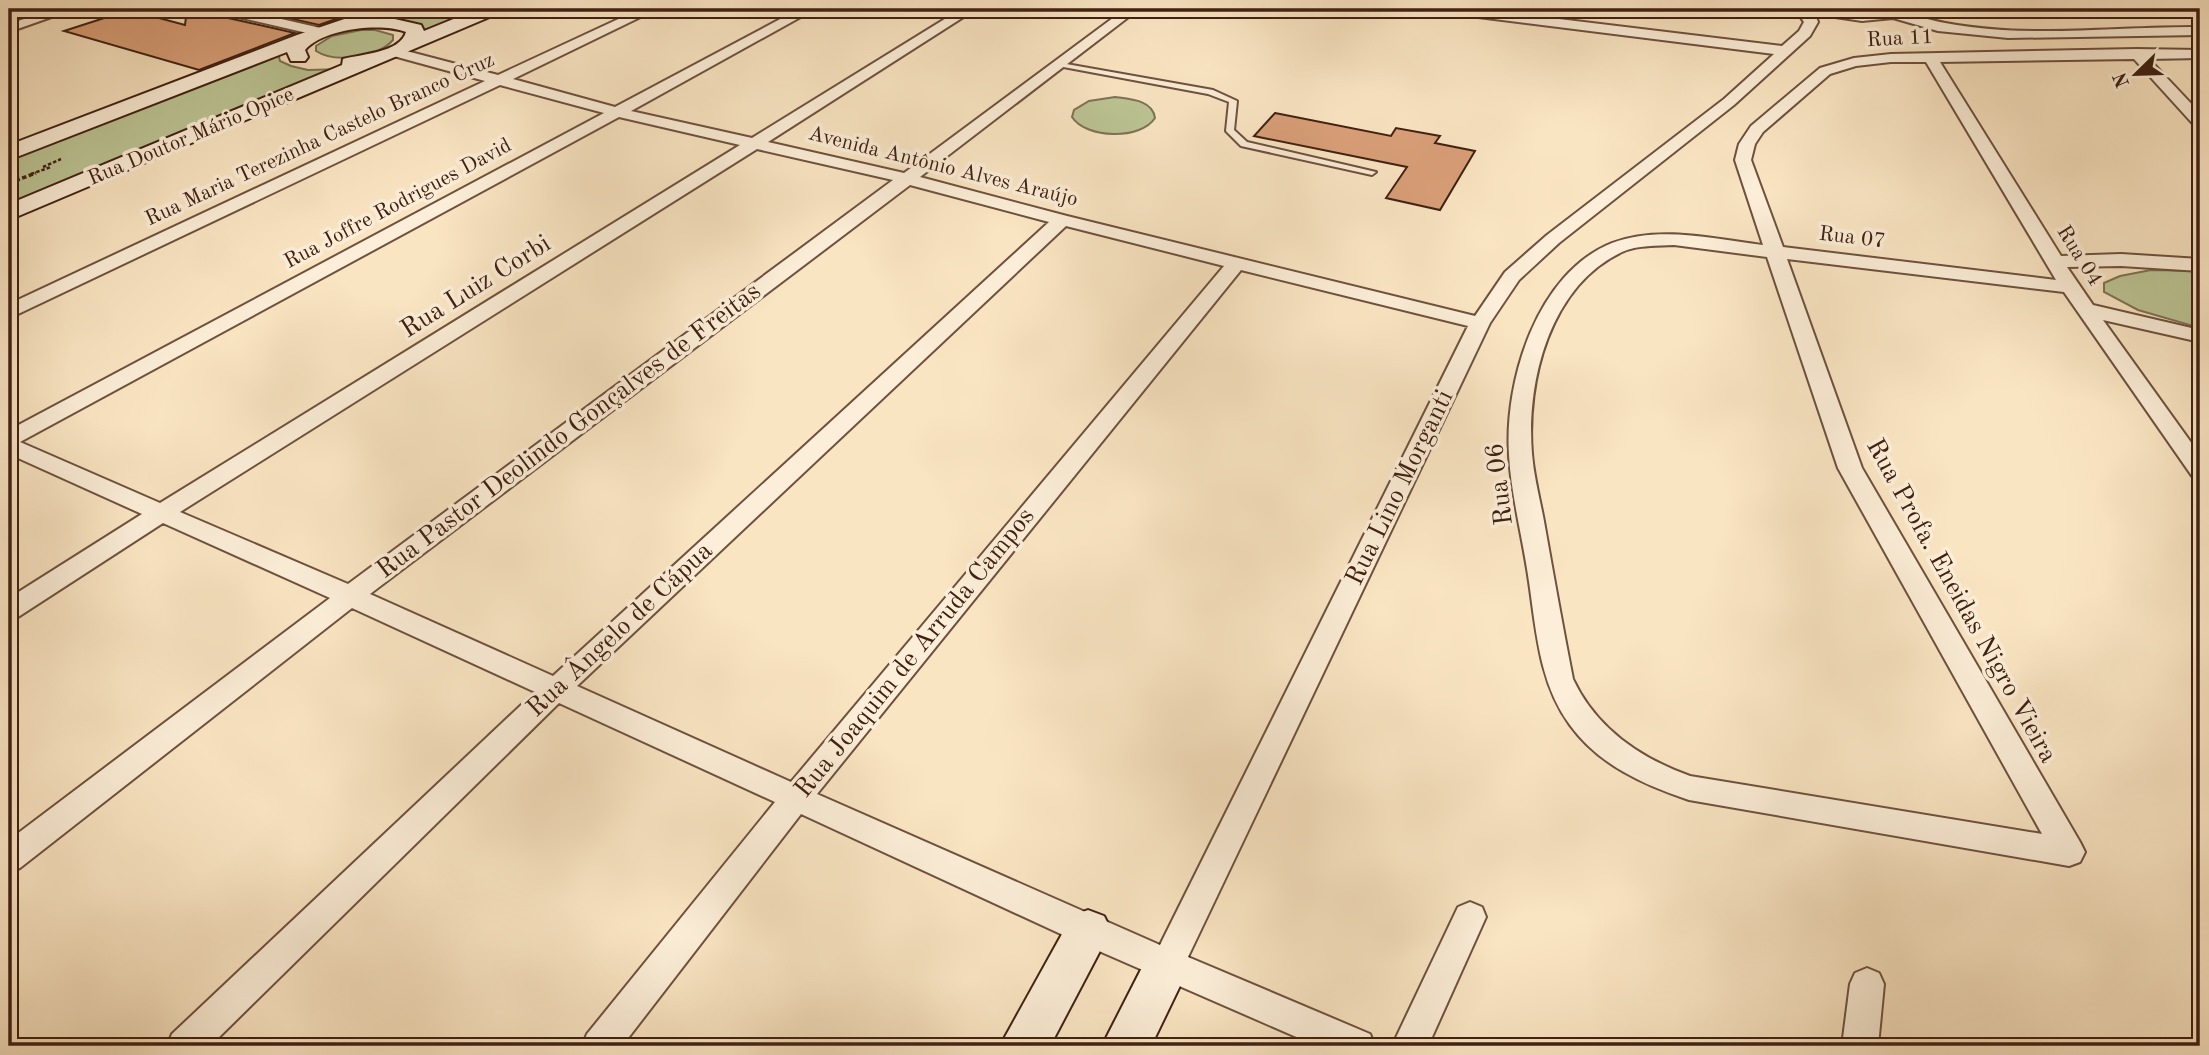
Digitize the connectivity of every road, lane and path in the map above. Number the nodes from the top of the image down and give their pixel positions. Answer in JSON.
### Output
{"nodes":[{"id":1,"x":67,"y":9,"type":"edge"},
{"id":2,"x":221,"y":9,"type":"edge"},
{"id":3,"x":391,"y":9,"type":"edge"},
{"id":4,"x":493,"y":9,"type":"edge"},
{"id":5,"x":650,"y":9,"type":"edge"},
{"id":6,"x":808,"y":9,"type":"edge"},
{"id":7,"x":970,"y":9,"type":"edge"},
{"id":8,"x":1133,"y":9,"type":"edge"},
{"id":9,"x":1446,"y":9,"type":"edge"},
{"id":10,"x":1801,"y":9,"type":"edge"},
{"id":11,"x":1812,"y":9,"type":"edge"},
{"id":12,"x":1913,"y":9,"type":"edge"},
{"id":13,"x":1996,"y":9,"type":"edge"},
{"id":14,"x":2118,"y":9,"type":"edge"},
{"id":15,"x":2124,"y":9,"type":"edge"},
{"id":16,"x":1898,"y":15,"type":"junction"},
{"id":17,"x":1875,"y":17,"type":"junction"},
{"id":18,"x":355,"y":24,"type":"junction"},
{"id":19,"x":9,"y":28,"type":"edge"},
{"id":20,"x":2160,"y":30,"type":"junction"},
{"id":21,"x":2200,"y":32,"type":"edge"},
{"id":22,"x":1805,"y":33,"type":"junction"},
{"id":23,"x":312,"y":35,"type":"junction"},
{"id":24,"x":402,"y":48,"type":"junction"},
{"id":25,"x":1784,"y":51,"type":"junction"},
{"id":26,"x":2136,"y":53,"type":"junction"},
{"id":27,"x":2200,"y":54,"type":"edge"},
{"id":28,"x":1931,"y":58,"type":"junction"},
{"id":29,"x":373,"y":59,"type":"junction"},
{"id":30,"x":1854,"y":62,"type":"joint"},
{"id":31,"x":1058,"y":64,"type":"junction"},
{"id":32,"x":496,"y":81,"type":"junction"},
{"id":33,"x":617,"y":112,"type":"junction"},
{"id":34,"x":2200,"y":122,"type":"edge"},
{"id":35,"x":756,"y":144,"type":"junction"},
{"id":36,"x":9,"y":153,"type":"edge"},
{"id":37,"x":1372,"y":172,"type":"dead end"},
{"id":38,"x":905,"y":178,"type":"junction"},
{"id":39,"x":9,"y":213,"type":"edge"},
{"id":40,"x":1062,"y":220,"type":"junction"},
{"id":41,"x":1628,"y":244,"type":"joint"},
{"id":42,"x":1775,"y":251,"type":"junction"},
{"id":43,"x":2055,"y":262,"type":"junction"},
{"id":44,"x":1236,"y":263,"type":"junction"},
{"id":45,"x":2200,"y":265,"type":"edge"},
{"id":46,"x":2070,"y":287,"type":"junction"},
{"id":47,"x":2087,"y":310,"type":"junction"},
{"id":48,"x":9,"y":311,"type":"edge"},
{"id":49,"x":1480,"y":323,"type":"junction"},
{"id":50,"x":2200,"y":336,"type":"edge"},
{"id":51,"x":9,"y":439,"type":"edge"},
{"id":52,"x":9,"y":446,"type":"edge"},
{"id":53,"x":2200,"y":471,"type":"edge"},
{"id":54,"x":161,"y":513,"type":"junction"},
{"id":55,"x":350,"y":596,"type":"junction"},
{"id":56,"x":9,"y":610,"type":"edge"},
{"id":57,"x":555,"y":690,"type":"junction"},
{"id":58,"x":796,"y":799,"type":"junction"},
{"id":59,"x":2069,"y":852,"type":"joint"},
{"id":60,"x":9,"y":859,"type":"edge"},
{"id":61,"x":1470,"y":917,"type":"dead end"},
{"id":62,"x":1088,"y":930,"type":"junction"},
{"id":63,"x":1168,"y":963,"type":"junction"},
{"id":64,"x":1867,"y":984,"type":"dead end"},
{"id":65,"x":185,"y":1046,"type":"edge"},
{"id":66,"x":600,"y":1046,"type":"edge"},
{"id":67,"x":1024,"y":1046,"type":"edge"},
{"id":68,"x":1126,"y":1046,"type":"edge"},
{"id":69,"x":1357,"y":1046,"type":"edge"},
{"id":70,"x":1410,"y":1046,"type":"edge"},
{"id":71,"x":1860,"y":1046,"type":"edge"}],
"edges":[{"from":1,"to":19,"type":"street"},
{"from":2,"to":23,"type":"street"},
{"from":3,"to":18,"type":"street"},
{"from":4,"to":24,"type":"street"},
{"from":5,"to":32,"type":"street","name":"Rua Maria Terezinha Castelo Branco Cruz"},
{"from":6,"to":33,"type":"street","name":"Rua Joffre Rodrigues David"},
{"from":7,"to":35,"type":"street","name":"Rua Luiz Corbi"},
{"from":8,"to":31,"type":"street","name":"Rua Pastor Deolindo Gonçalves de Freitas"},
{"from":9,"to":25,"type":"street"},
{"from":10,"to":22,"type":"street"},
{"from":11,"to":17,"type":"street"},
{"from":12,"to":16,"type":"street"},
{"from":13,"to":14,"type":"street"},
{"from":15,"to":20,"type":"street"},
{"from":16,"to":17,"type":"street"},
{"from":16,"to":20,"type":"street"},
{"from":17,"to":22,"type":"street"},
{"from":18,"to":23,"type":"street"},
{"from":18,"to":24,"type":"street"},
{"from":20,"to":21,"type":"street"},
{"from":22,"to":25,"type":"street","name":"Rua Lino Morganti"},
{"from":23,"to":29,"type":"street"},
{"from":23,"to":36,"type":"street"},
{"from":24,"to":29,"type":"street"},
{"from":24,"to":32,"type":"street","name":"Avenida Antônio Alves Araújo"},
{"from":25,"to":49,"type":"street","name":"Rua Lino Morganti"},
{"from":26,"to":27,"type":"street","name":"Rua 11"},
{"from":26,"to":28,"type":"street","name":"Rua 11"},
{"from":26,"to":34,"type":"street"},
{"from":28,"to":30,"type":"street","name":"Rua 11"},
{"from":28,"to":43,"type":"street","name":"Rua 04"},
{"from":29,"to":39,"type":"street","name":"Rua Doutor Mário Opice"},
{"from":30,"to":42,"type":"street","name":"Rua Profa. Eneidas Nigro Vieira"},
{"from":31,"to":37,"type":"lane"},
{"from":31,"to":38,"type":"street","name":"Rua Pastor Deolindo Gonçalves de Freitas"},
{"from":32,"to":33,"type":"street","name":"Avenida Antônio Alves Araújo"},
{"from":32,"to":48,"type":"street","name":"Rua Maria Terezinha Castelo Branco Cruz"},
{"from":33,"to":35,"type":"street","name":"Avenida Antônio Alves Araújo"},
{"from":33,"to":51,"type":"street","name":"Rua Joffre Rodrigues David"},
{"from":35,"to":38,"type":"street","name":"Avenida Antônio Alves Araújo"},
{"from":35,"to":54,"type":"street","name":"Rua Luiz Corbi"},
{"from":38,"to":40,"type":"street","name":"Avenida Antônio Alves Araújo"},
{"from":38,"to":55,"type":"street","name":"Rua Pastor Deolindo Gonçalves de Freitas"},
{"from":40,"to":44,"type":"street","name":"Avenida Antônio Alves Araújo"},
{"from":40,"to":57,"type":"street","name":"Rua Ângelo de Cápua"},
{"from":41,"to":42,"type":"street","name":"Rua 07"},
{"from":41,"to":59,"type":"street","name":"Rua 06"},
{"from":42,"to":46,"type":"street","name":"Rua 07"},
{"from":42,"to":59,"type":"street","name":"Rua Profa. Eneidas Nigro Vieira"},
{"from":43,"to":45,"type":"street"},
{"from":43,"to":46,"type":"street","name":"Rua 04"},
{"from":44,"to":49,"type":"street","name":"Avenida Antônio Alves Araújo"},
{"from":44,"to":58,"type":"street","name":"Rua Joaquim de Arruda Campos"},
{"from":46,"to":47,"type":"street","name":"Rua 04"},
{"from":47,"to":50,"type":"street"},
{"from":47,"to":53,"type":"street","name":"Rua 04"},
{"from":49,"to":63,"type":"street","name":"Rua Lino Morganti"},
{"from":52,"to":54,"type":"street"},
{"from":54,"to":55,"type":"street"},
{"from":54,"to":56,"type":"street","name":"Rua Luiz Corbi"},
{"from":55,"to":57,"type":"street"},
{"from":55,"to":60,"type":"street","name":"Rua Pastor Deolindo Gonçalves de Freitas"},
{"from":57,"to":58,"type":"street"},
{"from":57,"to":65,"type":"street","name":"Rua Ângelo de Cápua"},
{"from":58,"to":62,"type":"street"},
{"from":58,"to":66,"type":"street","name":"Rua Joaquim de Arruda Campos"},
{"from":61,"to":70,"type":"street"},
{"from":62,"to":63,"type":"street"},
{"from":62,"to":67,"type":"street"},
{"from":63,"to":68,"type":"street","name":"Rua Lino Morganti"},
{"from":63,"to":69,"type":"street"},
{"from":64,"to":71,"type":"street"}]}
